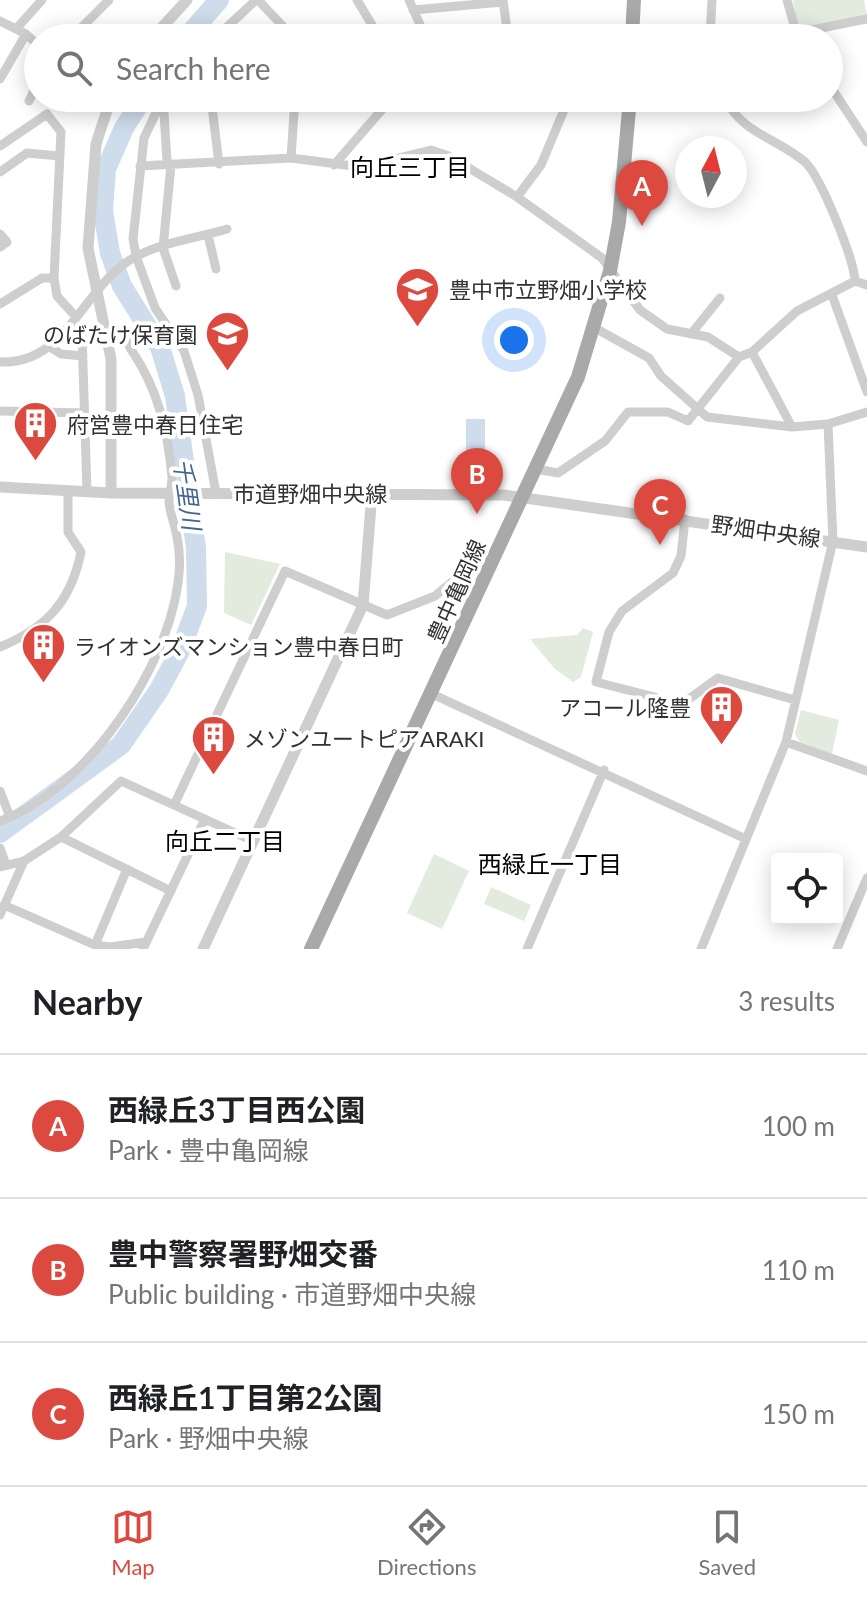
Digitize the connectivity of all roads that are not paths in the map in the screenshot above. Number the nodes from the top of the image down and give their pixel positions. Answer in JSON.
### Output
{"nodes":[{"id":1,"x":42,"y":0,"type":"edge"},
{"id":2,"x":109,"y":0,"type":"edge"},
{"id":3,"x":187,"y":0,"type":"edge"},
{"id":4,"x":257,"y":0,"type":"edge"},
{"id":5,"x":357,"y":0,"type":"edge"},
{"id":6,"x":634,"y":0,"type":"edge"},
{"id":7,"x":712,"y":0,"type":"edge"},
{"id":8,"x":787,"y":0,"type":"edge"},
{"id":9,"x":503,"y":1,"type":"edge"},
{"id":10,"x":411,"y":5,"type":"edge"},
{"id":11,"x":867,"y":19,"type":"edge"},
{"id":12,"x":0,"y":21,"type":"edge"},
{"id":13,"x":26,"y":24,"type":"edge"},
{"id":14,"x":85,"y":24,"type":"edge"},
{"id":15,"x":165,"y":24,"type":"edge"},
{"id":16,"x":230,"y":24,"type":"edge"},
{"id":17,"x":280,"y":24,"type":"edge"},
{"id":18,"x":371,"y":24,"type":"edge"},
{"id":19,"x":419,"y":24,"type":"edge"},
{"id":20,"x":506,"y":24,"type":"edge"},
{"id":21,"x":633,"y":24,"type":"edge"},
{"id":22,"x":711,"y":24,"type":"edge"},
{"id":23,"x":794,"y":24,"type":"edge"},
{"id":24,"x":843,"y":25,"type":"edge"},
{"id":25,"x":24,"y":27,"type":"edge"},
{"id":26,"x":21,"y":31,"type":"junction"},
{"id":27,"x":24,"y":33,"type":"edge"},
{"id":28,"x":0,"y":79,"type":"edge"},
{"id":29,"x":843,"y":105,"type":"edge"},
{"id":30,"x":106,"y":112,"type":"edge"},
{"id":31,"x":156,"y":112,"type":"edge"},
{"id":32,"x":213,"y":112,"type":"edge"},
{"id":33,"x":294,"y":112,"type":"edge"},
{"id":34,"x":380,"y":112,"type":"edge"},
{"id":35,"x":563,"y":112,"type":"edge"},
{"id":36,"x":628,"y":112,"type":"edge"},
{"id":37,"x":731,"y":112,"type":"edge"},
{"id":38,"x":164,"y":113,"type":"dead end"},
{"id":39,"x":867,"y":142,"type":"edge"},
{"id":40,"x":0,"y":146,"type":"edge"},
{"id":41,"x":59,"y":156,"type":"junction"},
{"id":42,"x":291,"y":158,"type":"junction"},
{"id":43,"x":219,"y":164,"type":"junction"},
{"id":44,"x":171,"y":165,"type":"junction"},
{"id":45,"x":334,"y":165,"type":"junction"},
{"id":46,"x":140,"y":166,"type":"junction"},
{"id":47,"x":0,"y":172,"type":"edge"},
{"id":48,"x":517,"y":197,"type":"junction"},
{"id":49,"x":227,"y":229,"type":"dead end"},
{"id":50,"x":0,"y":234,"type":"edge"},
{"id":51,"x":208,"y":235,"type":"junction"},
{"id":52,"x":0,"y":247,"type":"edge"},
{"id":53,"x":163,"y":248,"type":"junction"},
{"id":54,"x":133,"y":258,"type":"junction"},
{"id":55,"x":216,"y":269,"type":"dead end"},
{"id":56,"x":610,"y":271,"type":"junction"},
{"id":57,"x":54,"y":278,"type":"junction"},
{"id":58,"x":855,"y":281,"type":"junction"},
{"id":59,"x":867,"y":285,"type":"edge"},
{"id":60,"x":176,"y":286,"type":"dead end"},
{"id":61,"x":99,"y":288,"type":"junction"},
{"id":62,"x":832,"y":295,"type":"junction"},
{"id":63,"x":720,"y":298,"type":"dead end"},
{"id":64,"x":0,"y":304,"type":"edge"},
{"id":65,"x":76,"y":317,"type":"junction"},
{"id":66,"x":595,"y":328,"type":"junction"},
{"id":67,"x":114,"y":329,"type":"dead end"},
{"id":68,"x":691,"y":334,"type":"junction"},
{"id":69,"x":82,"y":335,"type":"dead end"},
{"id":70,"x":50,"y":347,"type":"junction"},
{"id":71,"x":752,"y":352,"type":"junction"},
{"id":72,"x":83,"y":356,"type":"junction"},
{"id":73,"x":739,"y":357,"type":"junction"},
{"id":74,"x":0,"y":362,"type":"edge"},
{"id":75,"x":867,"y":392,"type":"edge"},
{"id":76,"x":0,"y":411,"type":"edge"},
{"id":77,"x":696,"y":411,"type":"junction"},
{"id":78,"x":867,"y":412,"type":"edge"},
{"id":79,"x":85,"y":413,"type":"junction"},
{"id":80,"x":828,"y":424,"type":"junction"},
{"id":81,"x":792,"y":427,"type":"junction"},
{"id":82,"x":536,"y":469,"type":"junction"},
{"id":83,"x":0,"y":487,"type":"edge"},
{"id":84,"x":68,"y":491,"type":"junction"},
{"id":85,"x":87,"y":491,"type":"junction"},
{"id":86,"x":111,"y":493,"type":"junction"},
{"id":87,"x":173,"y":493,"type":"junction"},
{"id":88,"x":214,"y":493,"type":"junction"},
{"id":89,"x":372,"y":493,"type":"junction"},
{"id":90,"x":523,"y":497,"type":"junction"},
{"id":91,"x":685,"y":519,"type":"junction"},
{"id":92,"x":833,"y":541,"type":"junction"},
{"id":93,"x":867,"y":547,"type":"edge"},
{"id":94,"x":494,"y":561,"type":"junction"},
{"id":95,"x":363,"y":605,"type":"junction"},
{"id":96,"x":0,"y":647,"type":"edge"},
{"id":97,"x":432,"y":694,"type":"junction"},
{"id":98,"x":795,"y":700,"type":"junction"},
{"id":99,"x":786,"y":742,"type":"junction"},
{"id":100,"x":866,"y":767,"type":"edge"},
{"id":101,"x":604,"y":770,"type":"junction"},
{"id":102,"x":0,"y":791,"type":"edge"},
{"id":103,"x":174,"y":805,"type":"junction"},
{"id":104,"x":5,"y":819,"type":"edge"},
{"id":105,"x":205,"y":819,"type":"junction"},
{"id":106,"x":61,"y":837,"type":"junction"},
{"id":107,"x":746,"y":839,"type":"junction"},
{"id":108,"x":253,"y":841,"type":"junction"},
{"id":109,"x":0,"y":848,"type":"edge"},
{"id":110,"x":24,"y":861,"type":"junction"},
{"id":111,"x":3,"y":866,"type":"edge"},
{"id":112,"x":127,"y":869,"type":"junction"},
{"id":113,"x":867,"y":878,"type":"edge"},
{"id":114,"x":865,"y":890,"type":"edge"},
{"id":115,"x":171,"y":891,"type":"junction"},
{"id":116,"x":2,"y":910,"type":"edge"},
{"id":117,"x":95,"y":945,"type":"junction"},
{"id":118,"x":144,"y":946,"type":"edge"},
{"id":119,"x":203,"y":949,"type":"edge"},
{"id":120,"x":311,"y":949,"type":"edge"},
{"id":121,"x":527,"y":949,"type":"edge"},
{"id":122,"x":701,"y":949,"type":"edge"},
{"id":123,"x":837,"y":949,"type":"edge"}],
"edges":[{"from":1,"to":13,"type":"street"},
{"from":2,"to":14,"type":"street"},
{"from":3,"to":15,"type":"street"},
{"from":4,"to":16,"type":"street"},
{"from":4,"to":17,"type":"street"},
{"from":5,"to":18,"type":"street"},
{"from":6,"to":21,"type":"main road"},
{"from":7,"to":22,"type":"street"},
{"from":8,"to":23,"type":"street"},
{"from":9,"to":10,"type":"street"},
{"from":9,"to":20,"type":"street"},
{"from":10,"to":19,"type":"street"},
{"from":11,"to":24,"type":"street"},
{"from":12,"to":26,"type":"street"},
{"from":25,"to":26,"type":"street"},
{"from":26,"to":27,"type":"street"},
{"from":26,"to":28,"type":"street"},
{"from":29,"to":39,"type":"street"},
{"from":30,"to":61,"type":"street"},
{"from":31,"to":46,"type":"street"},
{"from":32,"to":43,"type":"street"},
{"from":33,"to":42,"type":"street"},
{"from":34,"to":45,"type":"street"},
{"from":35,"to":48,"type":"street"},
{"from":36,"to":56,"type":"main road","name":"豊中亀岡線"},
{"from":37,"to":58,"type":"street"},
{"from":38,"to":44,"type":"street"},
{"from":40,"to":41,"type":"street"},
{"from":41,"to":47,"type":"street"},
{"from":41,"to":57,"type":"street"},
{"from":42,"to":43,"type":"street"},
{"from":42,"to":45,"type":"street"},
{"from":43,"to":44,"type":"street"},
{"from":44,"to":46,"type":"street"},
{"from":44,"to":53,"type":"street"},
{"from":45,"to":48,"type":"street"},
{"from":46,"to":54,"type":"street"},
{"from":48,"to":56,"type":"street"},
{"from":49,"to":51,"type":"street"},
{"from":50,"to":52,"type":"street"},
{"from":51,"to":53,"type":"street"},
{"from":51,"to":55,"type":"street"},
{"from":53,"to":54,"type":"street"},
{"from":53,"to":60,"type":"street"},
{"from":54,"to":61,"type":"street"},
{"from":54,"to":88,"type":"street"},
{"from":56,"to":66,"type":"main road","name":"豊中亀岡線"},
{"from":56,"to":68,"type":"street"},
{"from":57,"to":64,"type":"street"},
{"from":57,"to":65,"type":"street"},
{"from":58,"to":59,"type":"street"},
{"from":58,"to":62,"type":"street"},
{"from":61,"to":65,"type":"street"},
{"from":61,"to":86,"type":"street"},
{"from":62,"to":71,"type":"street"},
{"from":62,"to":75,"type":"street"},
{"from":63,"to":68,"type":"street"},
{"from":65,"to":70,"type":"street"},
{"from":66,"to":77,"type":"street"},
{"from":66,"to":82,"type":"main road","name":"豊中亀岡線"},
{"from":67,"to":87,"type":"street"},
{"from":68,"to":73,"type":"street"},
{"from":69,"to":72,"type":"street"},
{"from":70,"to":72,"type":"street"},
{"from":70,"to":74,"type":"street"},
{"from":71,"to":73,"type":"street"},
{"from":71,"to":81,"type":"street"},
{"from":72,"to":79,"type":"street"},
{"from":73,"to":77,"type":"street"},
{"from":76,"to":79,"type":"street"},
{"from":77,"to":81,"type":"street"},
{"from":77,"to":82,"type":"street"},
{"from":78,"to":80,"type":"street"},
{"from":79,"to":85,"type":"street"},
{"from":80,"to":81,"type":"street"},
{"from":80,"to":92,"type":"street"},
{"from":82,"to":90,"type":"main road","name":"豊中亀岡線"},
{"from":83,"to":84,"type":"street","name":"市道野畑中央線"},
{"from":84,"to":85,"type":"street","name":"市道野畑中央線"},
{"from":84,"to":96,"type":"street"},
{"from":85,"to":86,"type":"street","name":"市道野畑中央線"},
{"from":86,"to":87,"type":"street","name":"市道野畑中央線"},
{"from":87,"to":88,"type":"street","name":"市道野畑中央線"},
{"from":87,"to":104,"type":"street"},
{"from":88,"to":89,"type":"street","name":"市道野畑中央線"},
{"from":89,"to":90,"type":"street","name":"市道野畑中央線"},
{"from":89,"to":95,"type":"street"},
{"from":90,"to":91,"type":"street","name":"野畑中央線"},
{"from":90,"to":94,"type":"main road","name":"豊中亀岡線"},
{"from":91,"to":92,"type":"street","name":"野畑中央線"},
{"from":91,"to":98,"type":"street"},
{"from":92,"to":93,"type":"street","name":"野畑中央線"},
{"from":92,"to":98,"type":"street"},
{"from":94,"to":95,"type":"street"},
{"from":94,"to":97,"type":"main road","name":"豊中亀岡線"},
{"from":95,"to":103,"type":"street"},
{"from":95,"to":108,"type":"street"},
{"from":97,"to":101,"type":"street"},
{"from":97,"to":120,"type":"main road","name":"豊中亀岡線"},
{"from":98,"to":99,"type":"street"},
{"from":99,"to":100,"type":"street"},
{"from":99,"to":107,"type":"street"},
{"from":101,"to":107,"type":"street"},
{"from":101,"to":121,"type":"street"},
{"from":102,"to":104,"type":"street"},
{"from":103,"to":105,"type":"street"},
{"from":103,"to":106,"type":"street"},
{"from":105,"to":108,"type":"street"},
{"from":105,"to":115,"type":"street"},
{"from":106,"to":110,"type":"street"},
{"from":106,"to":112,"type":"street"},
{"from":107,"to":122,"type":"street"},
{"from":108,"to":119,"type":"street"},
{"from":109,"to":111,"type":"street"},
{"from":110,"to":111,"type":"street"},
{"from":110,"to":116,"type":"street"},
{"from":112,"to":115,"type":"street"},
{"from":112,"to":117,"type":"street"},
{"from":113,"to":114,"type":"street"},
{"from":114,"to":123,"type":"street"},
{"from":115,"to":118,"type":"street"},
{"from":116,"to":117,"type":"street"},
{"from":117,"to":118,"type":"street"}]}
